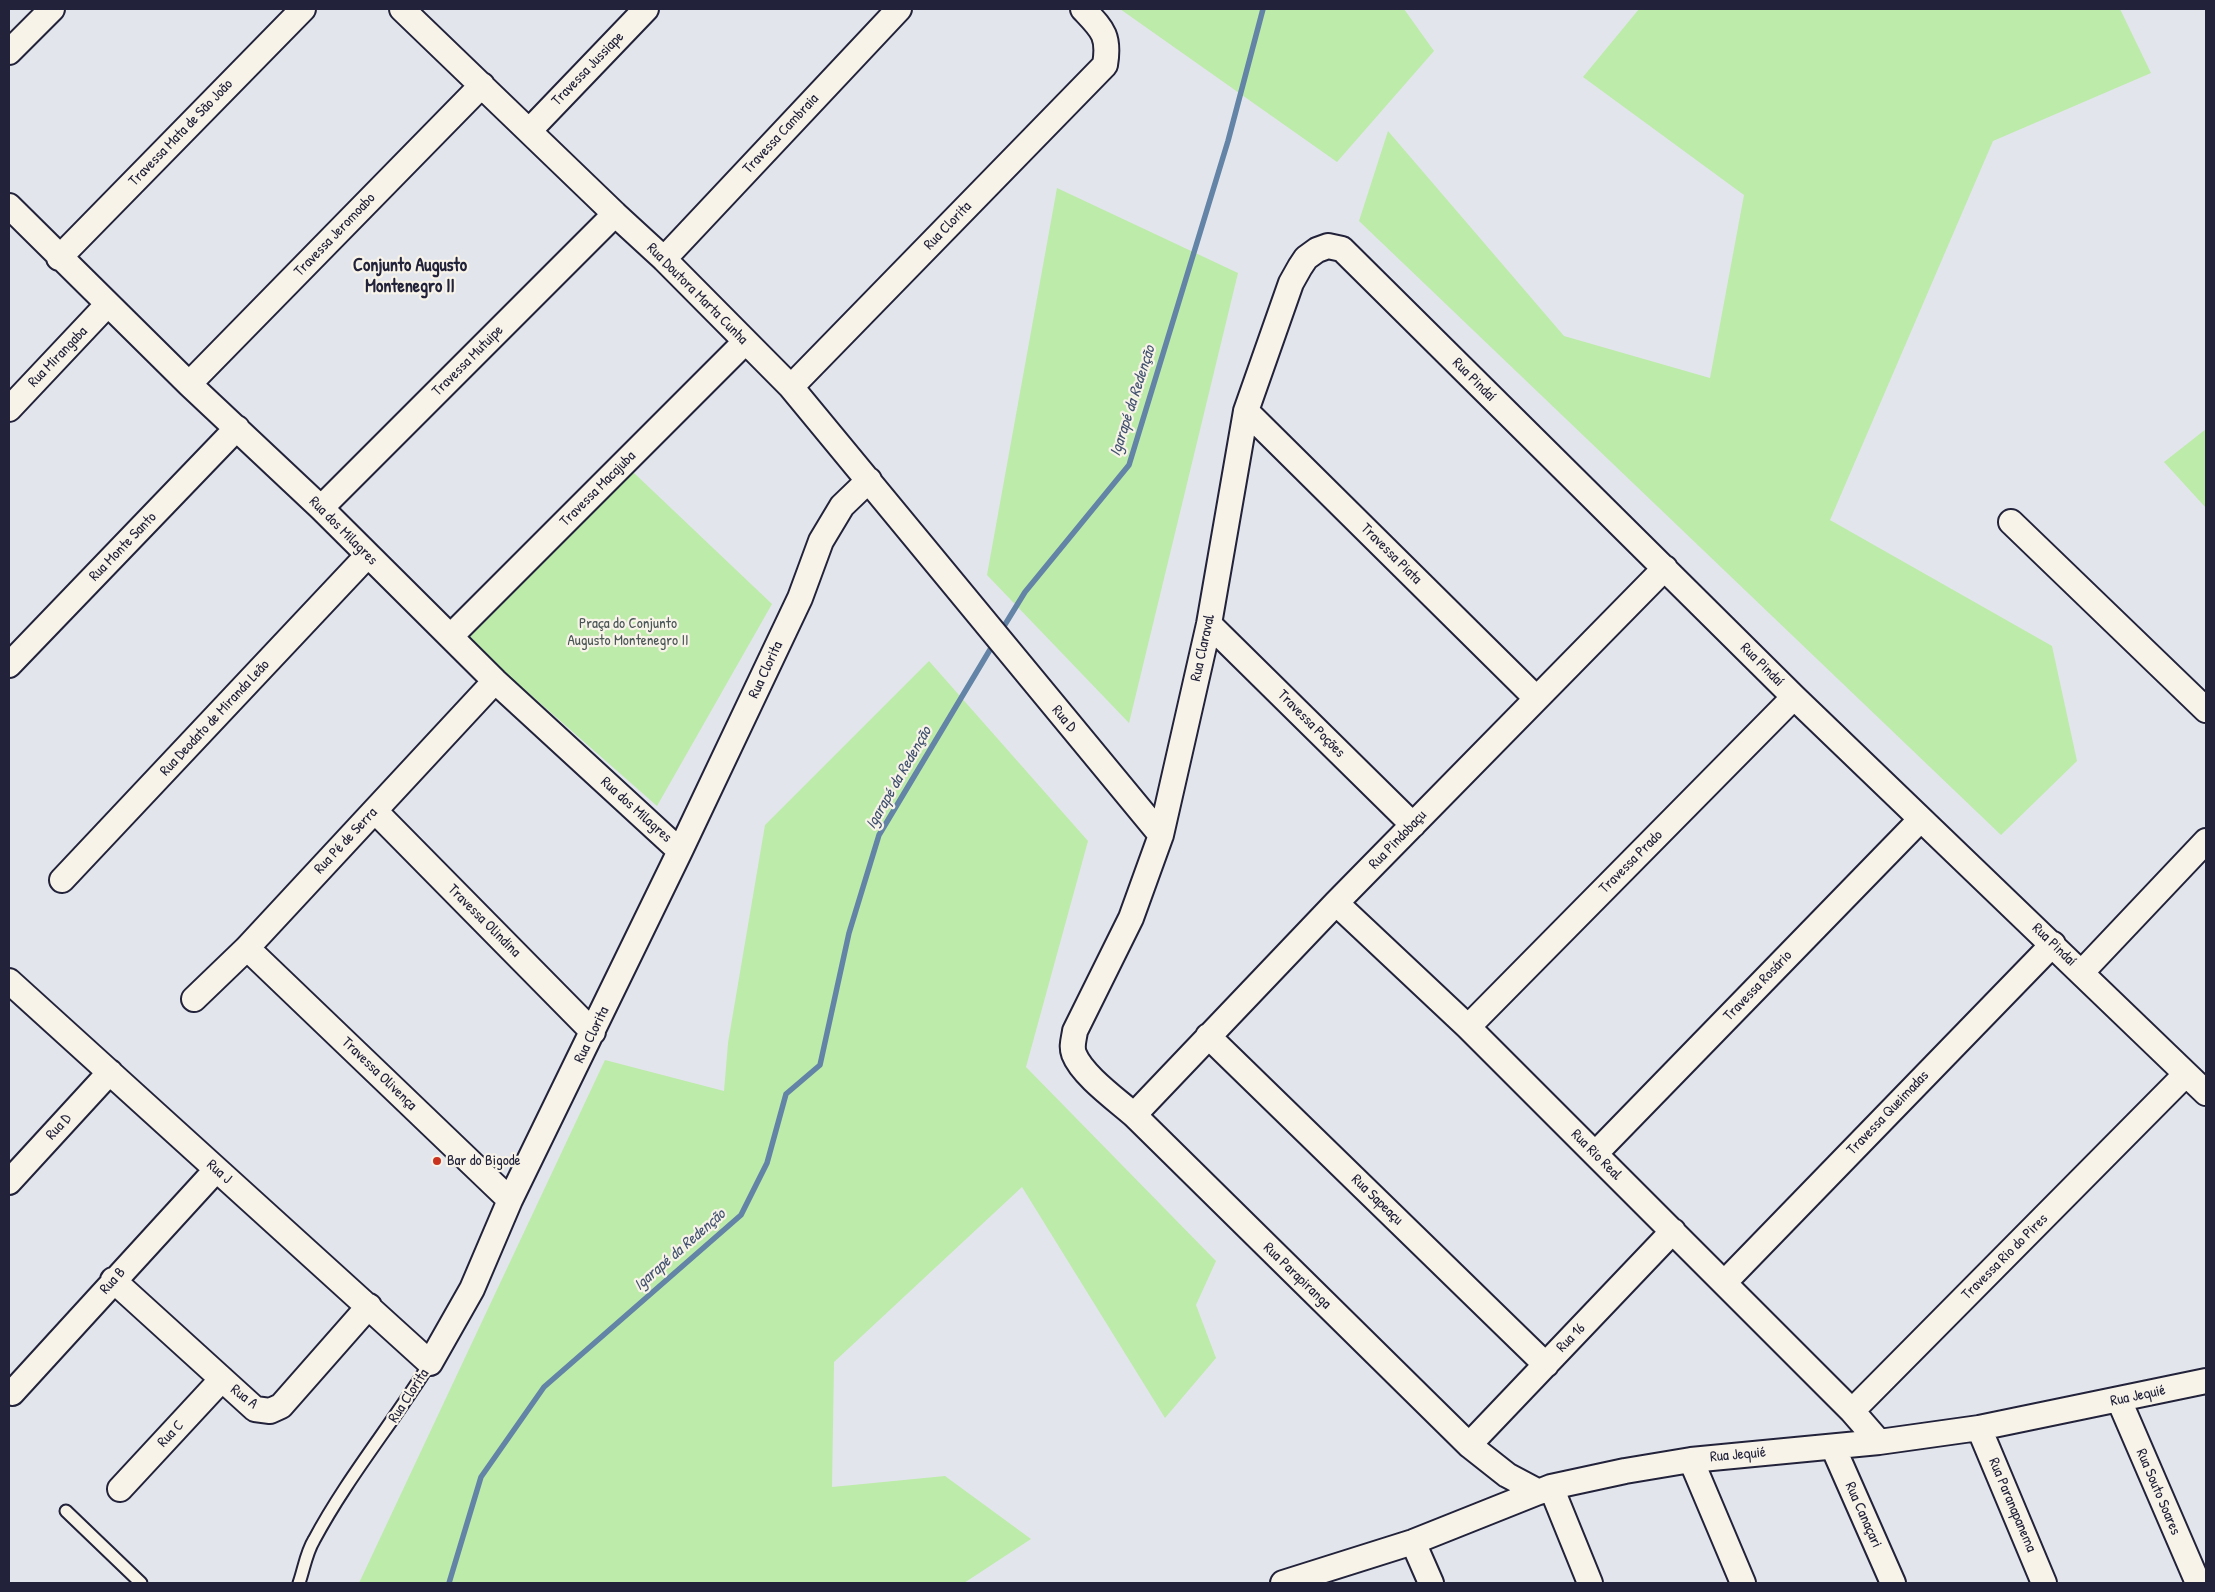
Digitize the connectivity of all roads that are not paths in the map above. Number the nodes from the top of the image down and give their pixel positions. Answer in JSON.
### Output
{"nodes":[{"id":1,"x":52,"y":9,"type":"edge"},
{"id":2,"x":303,"y":9,"type":"edge"},
{"id":3,"x":402,"y":9,"type":"edge"},
{"id":4,"x":646,"y":9,"type":"edge"},
{"id":5,"x":899,"y":9,"type":"edge"},
{"id":6,"x":1083,"y":9,"type":"edge"},
{"id":7,"x":9,"y":52,"type":"edge"},
{"id":8,"x":482,"y":85,"type":"junction"},
{"id":9,"x":530,"y":130,"type":"junction"},
{"id":10,"x":9,"y":206,"type":"edge"},
{"id":11,"x":615,"y":214,"type":"junction"},
{"id":12,"x":1317,"y":250,"type":"joint"},
{"id":13,"x":60,"y":258,"type":"junction"},
{"id":14,"x":664,"y":259,"type":"junction"},
{"id":15,"x":108,"y":305,"type":"junction"},
{"id":16,"x":745,"y":342,"type":"junction"},
{"id":17,"x":189,"y":384,"type":"junction"},
{"id":18,"x":791,"y":387,"type":"junction"},
{"id":19,"x":9,"y":409,"type":"edge"},
{"id":20,"x":1246,"y":411,"type":"junction"},
{"id":21,"x":237,"y":428,"type":"junction"},
{"id":22,"x":869,"y":480,"type":"junction"},
{"id":23,"x":321,"y":508,"type":"junction"},
{"id":24,"x":2011,"y":522,"type":"dead end"},
{"id":25,"x":367,"y":556,"type":"junction"},
{"id":26,"x":1665,"y":568,"type":"junction"},
{"id":27,"x":968,"y":602,"type":"joint"},
{"id":28,"x":1209,"y":624,"type":"junction"},
{"id":29,"x":451,"y":636,"type":"junction"},
{"id":30,"x":9,"y":665,"type":"edge"},
{"id":31,"x":495,"y":681,"type":"junction"},
{"id":32,"x":1794,"y":696,"type":"junction"},
{"id":33,"x":1536,"y":698,"type":"junction"},
{"id":34,"x":2206,"y":710,"type":"edge"},
{"id":35,"x":375,"y":811,"type":"junction"},
{"id":36,"x":1921,"y":819,"type":"junction"},
{"id":37,"x":1413,"y":825,"type":"junction"},
{"id":38,"x":1161,"y":835,"type":"junction"},
{"id":39,"x":680,"y":851,"type":"junction"},
{"id":40,"x":2202,"y":856,"type":"edge"},
{"id":41,"x":62,"y":880,"type":"dead end"},
{"id":42,"x":1336,"y":903,"type":"junction"},
{"id":43,"x":2053,"y":944,"type":"junction"},
{"id":44,"x":247,"y":948,"type":"junction"},
{"id":45,"x":2082,"y":972,"type":"junction"},
{"id":46,"x":9,"y":981,"type":"edge"},
{"id":47,"x":194,"y":998,"type":"dead end"},
{"id":48,"x":1468,"y":1027,"type":"junction"},
{"id":49,"x":593,"y":1032,"type":"junction"},
{"id":50,"x":1208,"y":1036,"type":"junction"},
{"id":51,"x":1073,"y":1044,"type":"joint"},
{"id":52,"x":110,"y":1072,"type":"junction"},
{"id":53,"x":2186,"y":1074,"type":"junction"},
{"id":54,"x":2206,"y":1093,"type":"edge"},
{"id":55,"x":1134,"y":1115,"type":"junction"},
{"id":56,"x":1595,"y":1154,"type":"junction"},
{"id":57,"x":216,"y":1170,"type":"junction"},
{"id":58,"x":9,"y":1182,"type":"edge"},
{"id":59,"x":510,"y":1200,"type":"junction"},
{"id":60,"x":1673,"y":1231,"type":"junction"},
{"id":61,"x":113,"y":1280,"type":"junction"},
{"id":62,"x":1724,"y":1282,"type":"junction"},
{"id":63,"x":369,"y":1306,"type":"junction"},
{"id":64,"x":430,"y":1363,"type":"junction"},
{"id":65,"x":1546,"y":1364,"type":"junction"},
{"id":66,"x":222,"y":1379,"type":"junction"},
{"id":67,"x":2206,"y":1381,"type":"edge"},
{"id":68,"x":12,"y":1393,"type":"dead end"},
{"id":69,"x":2119,"y":1400,"type":"junction"},
{"id":70,"x":1852,"y":1411,"type":"junction"},
{"id":71,"x":1979,"y":1428,"type":"junction"},
{"id":72,"x":1879,"y":1442,"type":"junction"},
{"id":73,"x":1469,"y":1445,"type":"junction"},
{"id":74,"x":1833,"y":1447,"type":"junction"},
{"id":75,"x":1691,"y":1460,"type":"junction"},
{"id":76,"x":120,"y":1489,"type":"dead end"},
{"id":77,"x":1545,"y":1490,"type":"junction"},
{"id":78,"x":66,"y":1511,"type":"dead end"},
{"id":79,"x":1414,"y":1542,"type":"junction"},
{"id":80,"x":140,"y":1583,"type":"edge"},
{"id":81,"x":299,"y":1583,"type":"edge"},
{"id":82,"x":1283,"y":1583,"type":"edge"},
{"id":83,"x":1431,"y":1583,"type":"edge"},
{"id":84,"x":1590,"y":1583,"type":"edge"},
{"id":85,"x":1743,"y":1583,"type":"edge"},
{"id":86,"x":1893,"y":1583,"type":"edge"},
{"id":87,"x":2044,"y":1583,"type":"edge"},
{"id":88,"x":2198,"y":1583,"type":"edge"}],
"edges":[{"from":1,"to":7,"type":"street"},
{"from":2,"to":13,"type":"street","name":"Travessa Mata de São João"},
{"from":3,"to":8,"type":"street","name":"Rua Doutora Marta Cunha"},
{"from":4,"to":9,"type":"street","name":"Travessa Jussiape"},
{"from":5,"to":14,"type":"street","name":"Travessa Cambraia"},
{"from":6,"to":18,"type":"street","name":"Rua Clorita"},
{"from":8,"to":9,"type":"street","name":"Rua Doutora Marta Cunha"},
{"from":8,"to":17,"type":"street","name":"Travessa Jeromoabo"},
{"from":9,"to":11,"type":"street","name":"Rua Doutora Marta Cunha"},
{"from":10,"to":13,"type":"street","name":"Rua dos Milagres"},
{"from":11,"to":14,"type":"street","name":"Rua Doutora Marta Cunha"},
{"from":11,"to":23,"type":"street","name":"Travessa Mutuipe"},
{"from":12,"to":20,"type":"street","name":"Rua Claraval"},
{"from":12,"to":26,"type":"street","name":"Rua Pindaí"},
{"from":13,"to":15,"type":"street","name":"Rua dos Milagres"},
{"from":14,"to":16,"type":"street","name":"Rua Doutora Marta Cunha"},
{"from":15,"to":17,"type":"street","name":"Rua dos Milagres"},
{"from":15,"to":19,"type":"street","name":"Rua Mirangaba"},
{"from":16,"to":18,"type":"street","name":"Rua Doutora Marta Cunha"},
{"from":16,"to":29,"type":"street","name":"Travessa Macajuba"},
{"from":17,"to":21,"type":"street","name":"Rua dos Milagres"},
{"from":18,"to":22,"type":"street","name":"Rua Doutora Marta Cunha"},
{"from":20,"to":28,"type":"street","name":"Rua Claraval"},
{"from":20,"to":33,"type":"street","name":"Travessa Piata"},
{"from":21,"to":23,"type":"street","name":"Rua dos Milagres"},
{"from":21,"to":30,"type":"street","name":"Rua Monte Santo"},
{"from":22,"to":27,"type":"street","name":"Rua Doutora Marta Cunha"},
{"from":22,"to":39,"type":"street","name":"Rua Clorita"},
{"from":23,"to":25,"type":"street","name":"Rua dos Milagres"},
{"from":24,"to":34,"type":"street"},
{"from":25,"to":29,"type":"street","name":"Rua dos Milagres"},
{"from":25,"to":41,"type":"street","name":"Rua Deodato de Miranda Leão"},
{"from":26,"to":32,"type":"street","name":"Rua Pindaí"},
{"from":26,"to":33,"type":"street","name":"Rua Pindobaçu"},
{"from":27,"to":38,"type":"street","name":"Rua D"},
{"from":28,"to":37,"type":"street","name":"Travessa Poções"},
{"from":28,"to":38,"type":"street","name":"Rua Claraval"},
{"from":29,"to":31,"type":"street","name":"Rua dos Milagres"},
{"from":31,"to":35,"type":"street","name":"Rua Pé de Serra"},
{"from":31,"to":39,"type":"street","name":"Rua dos Milagres"},
{"from":32,"to":36,"type":"street","name":"Rua Pindaí"},
{"from":32,"to":48,"type":"street","name":"Travessa Prado"},
{"from":33,"to":37,"type":"street","name":"Rua Pindobaçu"},
{"from":35,"to":44,"type":"street","name":"Rua Pé de Serra"},
{"from":35,"to":49,"type":"street","name":"Travessa Olindina"},
{"from":36,"to":43,"type":"street","name":"Rua Pindaí"},
{"from":36,"to":56,"type":"street","name":"Travessa Rosário"},
{"from":37,"to":42,"type":"street","name":"Rua Pindobaçu"},
{"from":38,"to":51,"type":"street","name":"Rua Claraval"},
{"from":39,"to":49,"type":"street","name":"Rua Clorita"},
{"from":40,"to":45,"type":"street"},
{"from":42,"to":48,"type":"street","name":"Rua Rio Real"},
{"from":42,"to":50,"type":"street","name":"Rua Pindobaçu"},
{"from":43,"to":45,"type":"street","name":"Rua Pindaí"},
{"from":43,"to":62,"type":"street","name":"Travessa Queimadas"},
{"from":44,"to":47,"type":"street","name":"Rua Pé de Serra"},
{"from":44,"to":59,"type":"street","name":"Travessa Olivença"},
{"from":45,"to":53,"type":"street","name":"Rua Pindaí"},
{"from":46,"to":52,"type":"street","name":"Rua J"},
{"from":48,"to":56,"type":"street","name":"Rua Rio Real"},
{"from":49,"to":59,"type":"street","name":"Rua Clorita"},
{"from":50,"to":55,"type":"street","name":"Rua Pindobaçu"},
{"from":50,"to":65,"type":"street","name":"Rua Sapeaçu"},
{"from":51,"to":55,"type":"street","name":"Rua Parapiranga"},
{"from":52,"to":57,"type":"street","name":"Rua J"},
{"from":52,"to":58,"type":"street","name":"Rua D"},
{"from":53,"to":54,"type":"street","name":"Rua Pindaí"},
{"from":53,"to":70,"type":"street","name":"Travessa Rio do Pires"},
{"from":55,"to":73,"type":"street","name":"Rua Parapiranga"},
{"from":56,"to":60,"type":"street","name":"Rua Rio Real"},
{"from":57,"to":61,"type":"street","name":"Rua B"},
{"from":57,"to":63,"type":"street","name":"Rua J"},
{"from":59,"to":64,"type":"street","name":"Rua Clorita"},
{"from":60,"to":62,"type":"street","name":"Rua Rio Real"},
{"from":60,"to":65,"type":"street","name":"Rua 16"},
{"from":61,"to":66,"type":"street","name":"Rua A"},
{"from":61,"to":68,"type":"street","name":"Rua B"},
{"from":62,"to":70,"type":"street","name":"Rua Rio Real"},
{"from":63,"to":64,"type":"street","name":"Rua J"},
{"from":63,"to":66,"type":"street","name":"Rua A"},
{"from":64,"to":81,"type":"lane","name":"Rua Clorita"},
{"from":65,"to":73,"type":"street","name":"Rua 16"},
{"from":66,"to":76,"type":"street","name":"Rua C"},
{"from":67,"to":69,"type":"street","name":"Rua Jequié"},
{"from":69,"to":71,"type":"street","name":"Rua Jequié"},
{"from":69,"to":88,"type":"street","name":"Rua Souto Soares"},
{"from":70,"to":72,"type":"street"},
{"from":71,"to":72,"type":"street","name":"Rua Jequié"},
{"from":71,"to":87,"type":"street","name":"Rua Paranapanema"},
{"from":72,"to":74,"type":"street","name":"Rua Jequié"},
{"from":73,"to":77,"type":"street","name":"Rua Parapiranga"},
{"from":74,"to":75,"type":"street","name":"Rua Jequié"},
{"from":74,"to":86,"type":"street","name":"Rua Canaçari"},
{"from":75,"to":77,"type":"street","name":"Rua Jequié"},
{"from":75,"to":85,"type":"street"},
{"from":77,"to":79,"type":"street","name":"Rua Jequié"},
{"from":77,"to":84,"type":"street"},
{"from":78,"to":80,"type":"lane"},
{"from":79,"to":82,"type":"street","name":"Rua Jequié"},
{"from":79,"to":83,"type":"street"}]}
